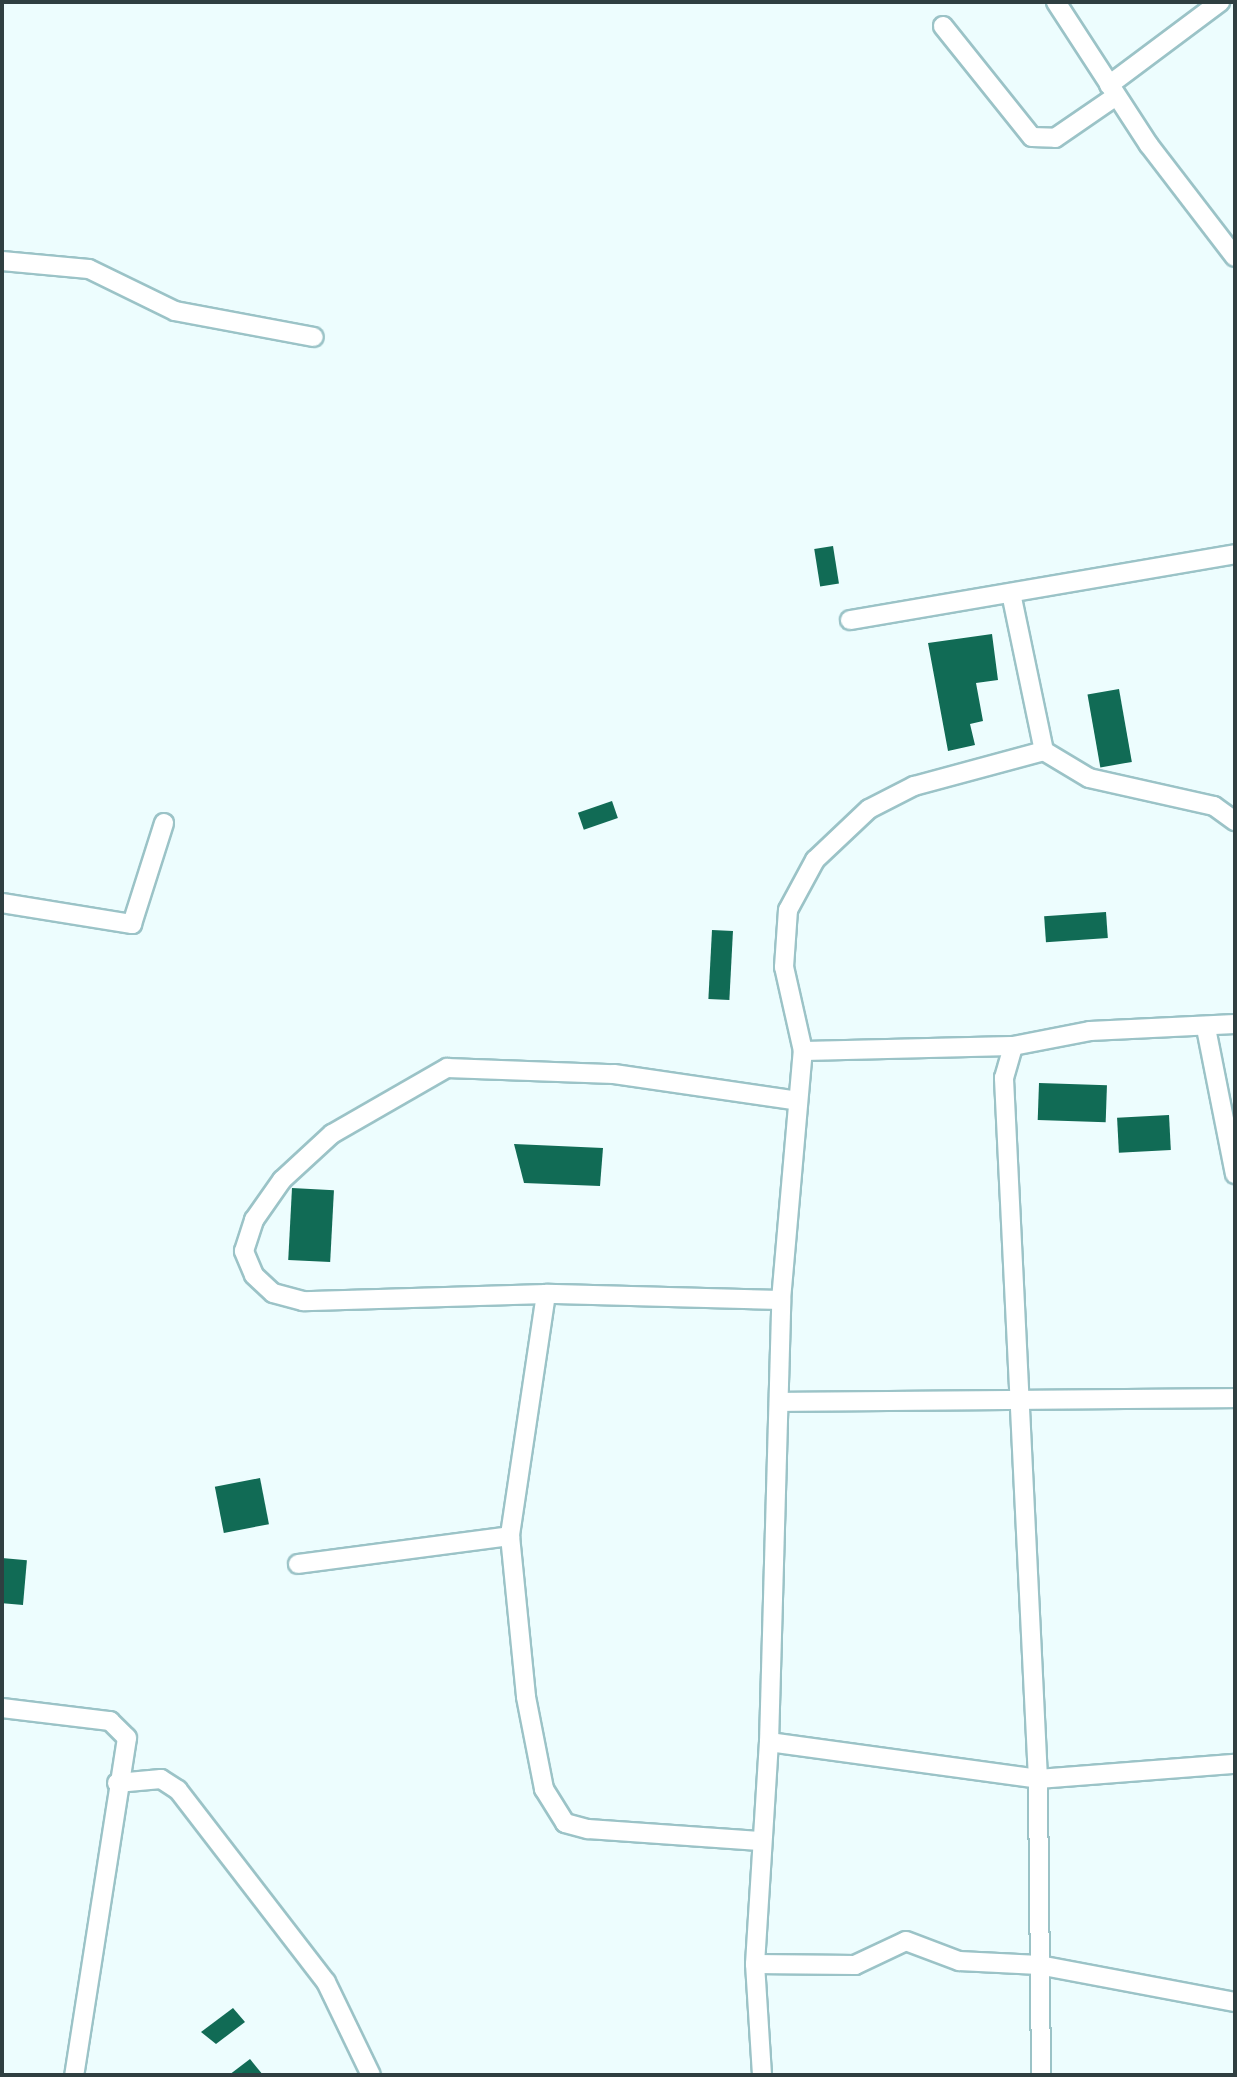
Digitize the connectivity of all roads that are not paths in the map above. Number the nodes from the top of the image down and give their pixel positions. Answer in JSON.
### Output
{"nodes":[{"id":1,"x":1056,"y":2,"type":"edge"},
{"id":2,"x":1220,"y":2,"type":"edge"},
{"id":3,"x":943,"y":26,"type":"dead end"},
{"id":4,"x":1112,"y":91,"type":"junction"},
{"id":5,"x":1235,"y":257,"type":"edge"},
{"id":6,"x":2,"y":261,"type":"edge"},
{"id":7,"x":314,"y":337,"type":"dead end"},
{"id":8,"x":1235,"y":554,"type":"edge"},
{"id":9,"x":1011,"y":593,"type":"junction"},
{"id":10,"x":850,"y":620,"type":"dead end"},
{"id":11,"x":1044,"y":751,"type":"junction"},
{"id":12,"x":1235,"y":821,"type":"edge"},
{"id":13,"x":164,"y":823,"type":"dead end"},
{"id":14,"x":2,"y":903,"type":"edge"},
{"id":15,"x":1235,"y":1024,"type":"edge"},
{"id":16,"x":1206,"y":1028,"type":"junction"},
{"id":17,"x":1013,"y":1046,"type":"junction"},
{"id":18,"x":803,"y":1051,"type":"junction"},
{"id":19,"x":793,"y":1100,"type":"junction"},
{"id":20,"x":1235,"y":1174,"type":"edge"},
{"id":21,"x":546,"y":1294,"type":"junction"},
{"id":22,"x":781,"y":1300,"type":"junction"},
{"id":23,"x":1235,"y":1398,"type":"edge"},
{"id":24,"x":1022,"y":1399,"type":"junction"},
{"id":25,"x":779,"y":1402,"type":"junction"},
{"id":26,"x":510,"y":1536,"type":"junction"},
{"id":27,"x":298,"y":1564,"type":"dead end"},
{"id":28,"x":2,"y":1708,"type":"edge"},
{"id":29,"x":769,"y":1742,"type":"junction"},
{"id":30,"x":1235,"y":1764,"type":"edge"},
{"id":31,"x":1038,"y":1779,"type":"junction"},
{"id":32,"x":117,"y":1783,"type":"junction"},
{"id":33,"x":760,"y":1841,"type":"junction"},
{"id":34,"x":755,"y":1964,"type":"junction"},
{"id":35,"x":1039,"y":1965,"type":"junction"},
{"id":36,"x":1235,"y":2002,"type":"edge"},
{"id":37,"x":74,"y":2075,"type":"edge"},
{"id":38,"x":371,"y":2075,"type":"edge"},
{"id":39,"x":762,"y":2075,"type":"edge"},
{"id":40,"x":1041,"y":2075,"type":"edge"}],
"edges":[{"from":1,"to":4,"type":"street"},
{"from":2,"to":4,"type":"street"},
{"from":3,"to":4,"type":"street"},
{"from":4,"to":5,"type":"street"},
{"from":6,"to":7,"type":"street"},
{"from":8,"to":9,"type":"street"},
{"from":9,"to":10,"type":"street"},
{"from":9,"to":11,"type":"street"},
{"from":11,"to":12,"type":"street"},
{"from":11,"to":18,"type":"street"},
{"from":13,"to":14,"type":"street"},
{"from":15,"to":16,"type":"street"},
{"from":16,"to":17,"type":"street"},
{"from":16,"to":20,"type":"street"},
{"from":17,"to":18,"type":"street"},
{"from":17,"to":24,"type":"street"},
{"from":18,"to":19,"type":"street"},
{"from":19,"to":21,"type":"street"},
{"from":19,"to":22,"type":"street"},
{"from":21,"to":22,"type":"street"},
{"from":21,"to":26,"type":"street"},
{"from":22,"to":25,"type":"street"},
{"from":23,"to":24,"type":"street"},
{"from":24,"to":25,"type":"street"},
{"from":24,"to":31,"type":"street"},
{"from":25,"to":29,"type":"street"},
{"from":26,"to":27,"type":"street"},
{"from":26,"to":33,"type":"street"},
{"from":28,"to":32,"type":"street"},
{"from":29,"to":31,"type":"street"},
{"from":29,"to":33,"type":"street"},
{"from":30,"to":31,"type":"street"},
{"from":31,"to":35,"type":"street"},
{"from":32,"to":37,"type":"street"},
{"from":32,"to":38,"type":"street"},
{"from":33,"to":34,"type":"street"},
{"from":34,"to":35,"type":"street"},
{"from":34,"to":39,"type":"street"},
{"from":35,"to":36,"type":"street"},
{"from":35,"to":40,"type":"street"}]}
